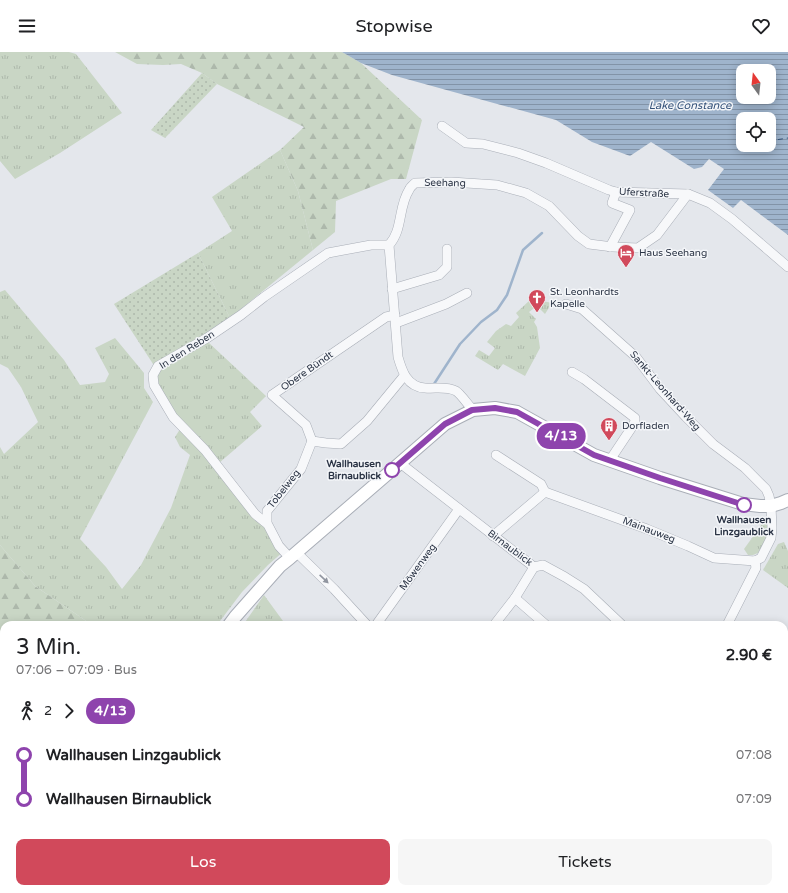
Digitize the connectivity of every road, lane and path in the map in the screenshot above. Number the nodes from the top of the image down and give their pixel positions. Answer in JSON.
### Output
{"nodes":[{"id":1,"x":442,"y":126,"type":"dead end"},
{"id":2,"x":616,"y":192,"type":"junction"},
{"id":3,"x":688,"y":194,"type":"junction"},
{"id":4,"x":389,"y":245,"type":"junction"},
{"id":5,"x":610,"y":247,"type":"junction"},
{"id":6,"x":447,"y":249,"type":"dead end"},
{"id":7,"x":788,"y":267,"type":"edge"},
{"id":8,"x":392,"y":289,"type":"junction"},
{"id":9,"x":467,"y":293,"type":"dead end"},
{"id":10,"x":566,"y":304,"type":"dead end"},
{"id":11,"x":395,"y":319,"type":"junction"},
{"id":12,"x":572,"y":372,"type":"dead end"},
{"id":13,"x":404,"y":376,"type":"junction"},
{"id":14,"x":472,"y":410,"type":"junction"},
{"id":15,"x":312,"y":441,"type":"junction"},
{"id":16,"x":496,"y":455,"type":"dead end"},
{"id":17,"x":610,"y":460,"type":"junction"},
{"id":18,"x":400,"y":463,"type":"junction"},
{"id":19,"x":545,"y":492,"type":"junction"},
{"id":20,"x":788,"y":500,"type":"edge"},
{"id":21,"x":771,"y":506,"type":"junction"},
{"id":22,"x":459,"y":509,"type":"junction"},
{"id":23,"x":266,"y":523,"type":"junction"},
{"id":24,"x":493,"y":536,"type":"junction"},
{"id":25,"x":293,"y":555,"type":"junction"},
{"id":26,"x":755,"y":561,"type":"junction"},
{"id":27,"x":534,"y":567,"type":"junction"},
{"id":28,"x":515,"y":598,"type":"junction"},
{"id":29,"x":232,"y":621,"type":"edge"},
{"id":30,"x":363,"y":621,"type":"edge"},
{"id":31,"x":379,"y":621,"type":"edge"},
{"id":32,"x":497,"y":621,"type":"edge"},
{"id":33,"x":541,"y":621,"type":"edge"},
{"id":34,"x":618,"y":621,"type":"edge"},
{"id":35,"x":729,"y":621,"type":"edge"}],
"edges":[{"from":1,"to":2,"type":"street","name":"Uferstraße"},
{"from":2,"to":3,"type":"street","name":"Uferstraße"},
{"from":2,"to":5,"type":"street"},
{"from":3,"to":5,"type":"street","name":"Seehang"},
{"from":3,"to":7,"type":"street","name":"Uferstraße"},
{"from":4,"to":5,"type":"street","name":"Seehang"},
{"from":4,"to":8,"type":"street"},
{"from":4,"to":23,"type":"street","name":"In den Reben"},
{"from":6,"to":8,"type":"street"},
{"from":8,"to":11,"type":"street"},
{"from":9,"to":11,"type":"street"},
{"from":10,"to":21,"type":"street","name":"Sankt-Leonhard-Weg"},
{"from":11,"to":13,"type":"street"},
{"from":11,"to":15,"type":"street","name":"Obere Bündt"},
{"from":12,"to":17,"type":"street"},
{"from":13,"to":14,"type":"street"},
{"from":13,"to":15,"type":"street"},
{"from":14,"to":17,"type":"main road"},
{"from":14,"to":18,"type":"main road"},
{"from":15,"to":23,"type":"street","name":"Tobelweg"},
{"from":16,"to":19,"type":"street","name":"Mainauweg"},
{"from":17,"to":21,"type":"main road"},
{"from":18,"to":22,"type":"street","name":"Birnaublick"},
{"from":18,"to":25,"type":"main road"},
{"from":19,"to":24,"type":"street"},
{"from":19,"to":26,"type":"street","name":"Mainauweg"},
{"from":20,"to":21,"type":"main road"},
{"from":21,"to":26,"type":"street","name":"Sankt-Leonhard-Weg"},
{"from":22,"to":24,"type":"street","name":"Birnaublick"},
{"from":22,"to":31,"type":"street","name":"Möwenweg"},
{"from":23,"to":25,"type":"street","name":"Tobelweg"},
{"from":24,"to":27,"type":"street","name":"Birnaublick"},
{"from":25,"to":29,"type":"main road"},
{"from":25,"to":30,"type":"street","name":"Tobelweg","one_way":true},
{"from":26,"to":35,"type":"street"},
{"from":27,"to":28,"type":"street"},
{"from":27,"to":34,"type":"street","name":"Birnaublick"},
{"from":28,"to":32,"type":"street"},
{"from":28,"to":33,"type":"street"}]}
